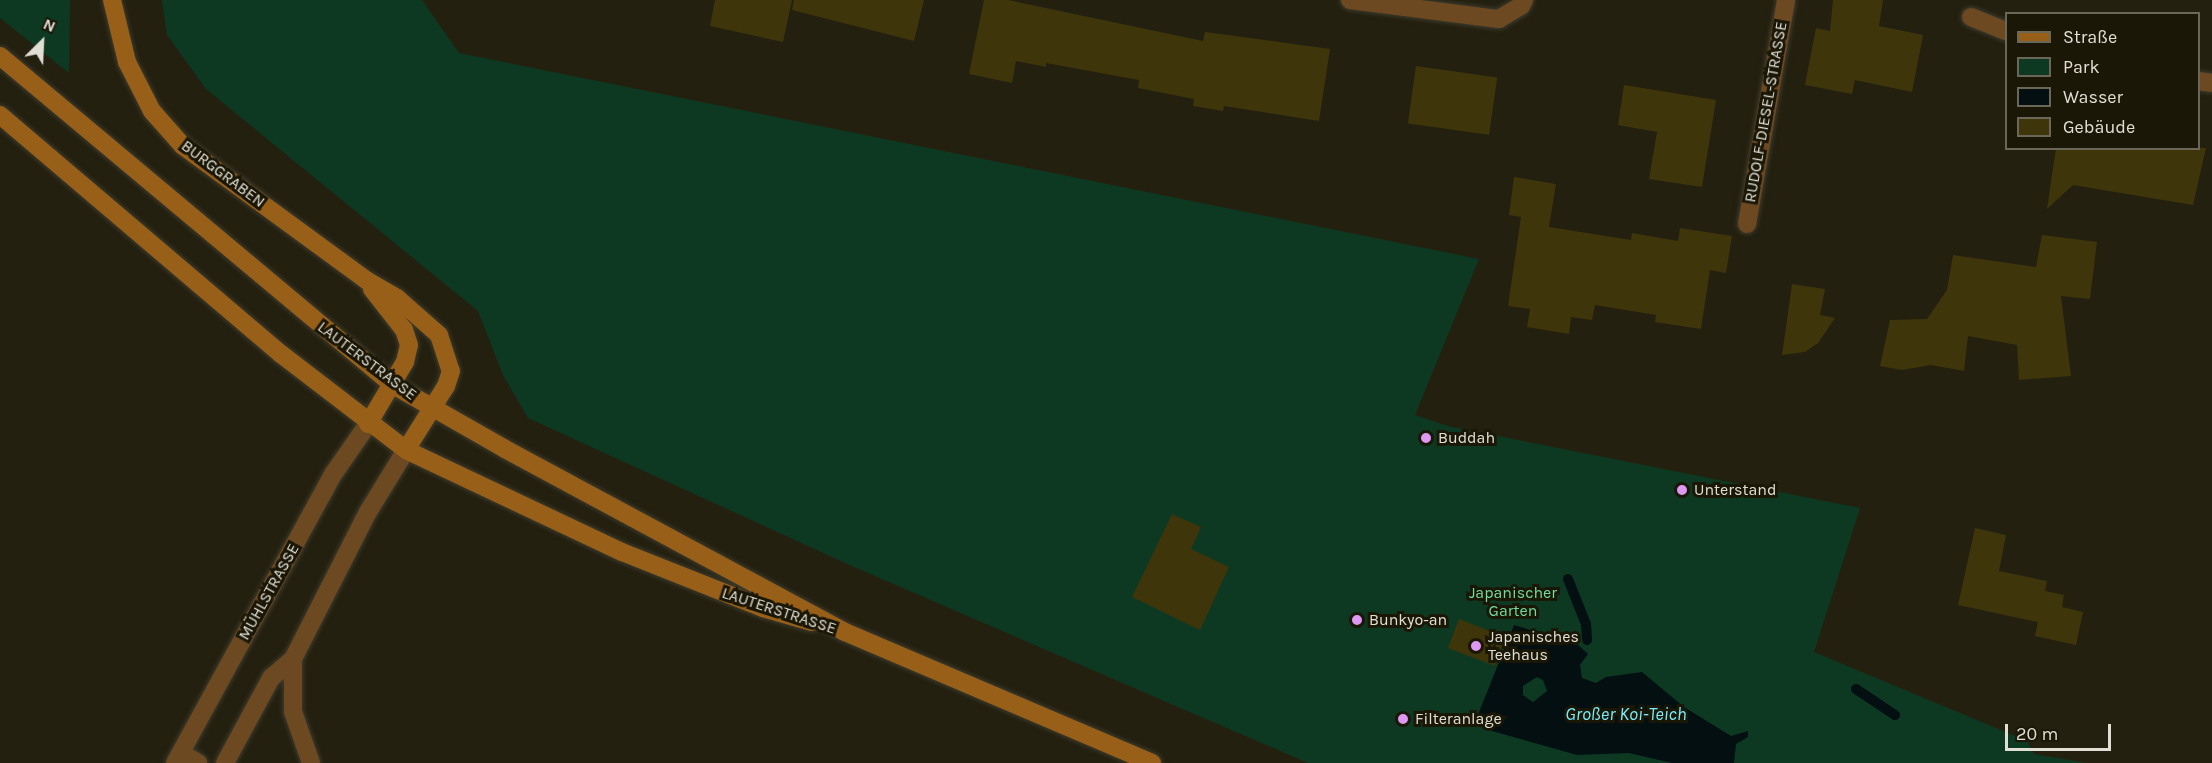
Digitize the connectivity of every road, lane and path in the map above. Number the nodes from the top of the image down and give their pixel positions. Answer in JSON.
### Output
{"nodes":[{"id":1,"x":112,"y":0,"type":"edge"},
{"id":2,"x":1350,"y":0,"type":"edge"},
{"id":3,"x":1524,"y":0,"type":"edge"},
{"id":4,"x":1786,"y":0,"type":"edge"},
{"id":5,"x":1971,"y":17,"type":"dead end"},
{"id":6,"x":2005,"y":30,"type":"edge"},
{"id":7,"x":0,"y":56,"type":"edge"},
{"id":8,"x":0,"y":115,"type":"edge"},
{"id":9,"x":1747,"y":224,"type":"dead end"},
{"id":10,"x":366,"y":280,"type":"junction"},
{"id":11,"x":393,"y":385,"type":"junction"},
{"id":12,"x":433,"y":408,"type":"junction"},
{"id":13,"x":368,"y":424,"type":"junction"},
{"id":14,"x":406,"y":450,"type":"junction"},
{"id":15,"x":845,"y":632,"type":"junction"},
{"id":16,"x":293,"y":659,"type":"junction"},
{"id":17,"x":178,"y":758,"type":"edge"},
{"id":18,"x":198,"y":763,"type":"edge"},
{"id":19,"x":225,"y":763,"type":"edge"},
{"id":20,"x":311,"y":763,"type":"edge"},
{"id":21,"x":1152,"y":763,"type":"edge"}],
"edges":[{"from":1,"to":10,"type":"main road","name":"BURGGRABEN"},
{"from":2,"to":3,"type":"street"},
{"from":4,"to":9,"type":"street","name":"RUDOLF-DIESEL-STRASSE"},
{"from":5,"to":6,"type":"street"},
{"from":7,"to":11,"type":"main road","name":"LAUTERSTRASSE"},
{"from":8,"to":13,"type":"main road","name":"LAUTERSTRASSE"},
{"from":10,"to":11,"type":"main road","name":"BURGGRABEN"},
{"from":10,"to":12,"type":"main road","name":"BURGGRABEN"},
{"from":11,"to":12,"type":"main road","name":"LAUTERSTRASSE"},
{"from":11,"to":13,"type":"main road"},
{"from":12,"to":14,"type":"main road","name":"BURGGRABEN"},
{"from":12,"to":15,"type":"main road","name":"LAUTERSTRASSE"},
{"from":13,"to":14,"type":"main road","name":"LAUTERSTRASSE"},
{"from":13,"to":17,"type":"street","name":"MÜHLSTRASSE"},
{"from":14,"to":15,"type":"main road","name":"LAUTERSTRASSE"},
{"from":14,"to":16,"type":"street"},
{"from":15,"to":21,"type":"main road","name":"LAUTERSTRASSE"},
{"from":16,"to":19,"type":"street"},
{"from":16,"to":20,"type":"street"},
{"from":17,"to":18,"type":"street"}]}
